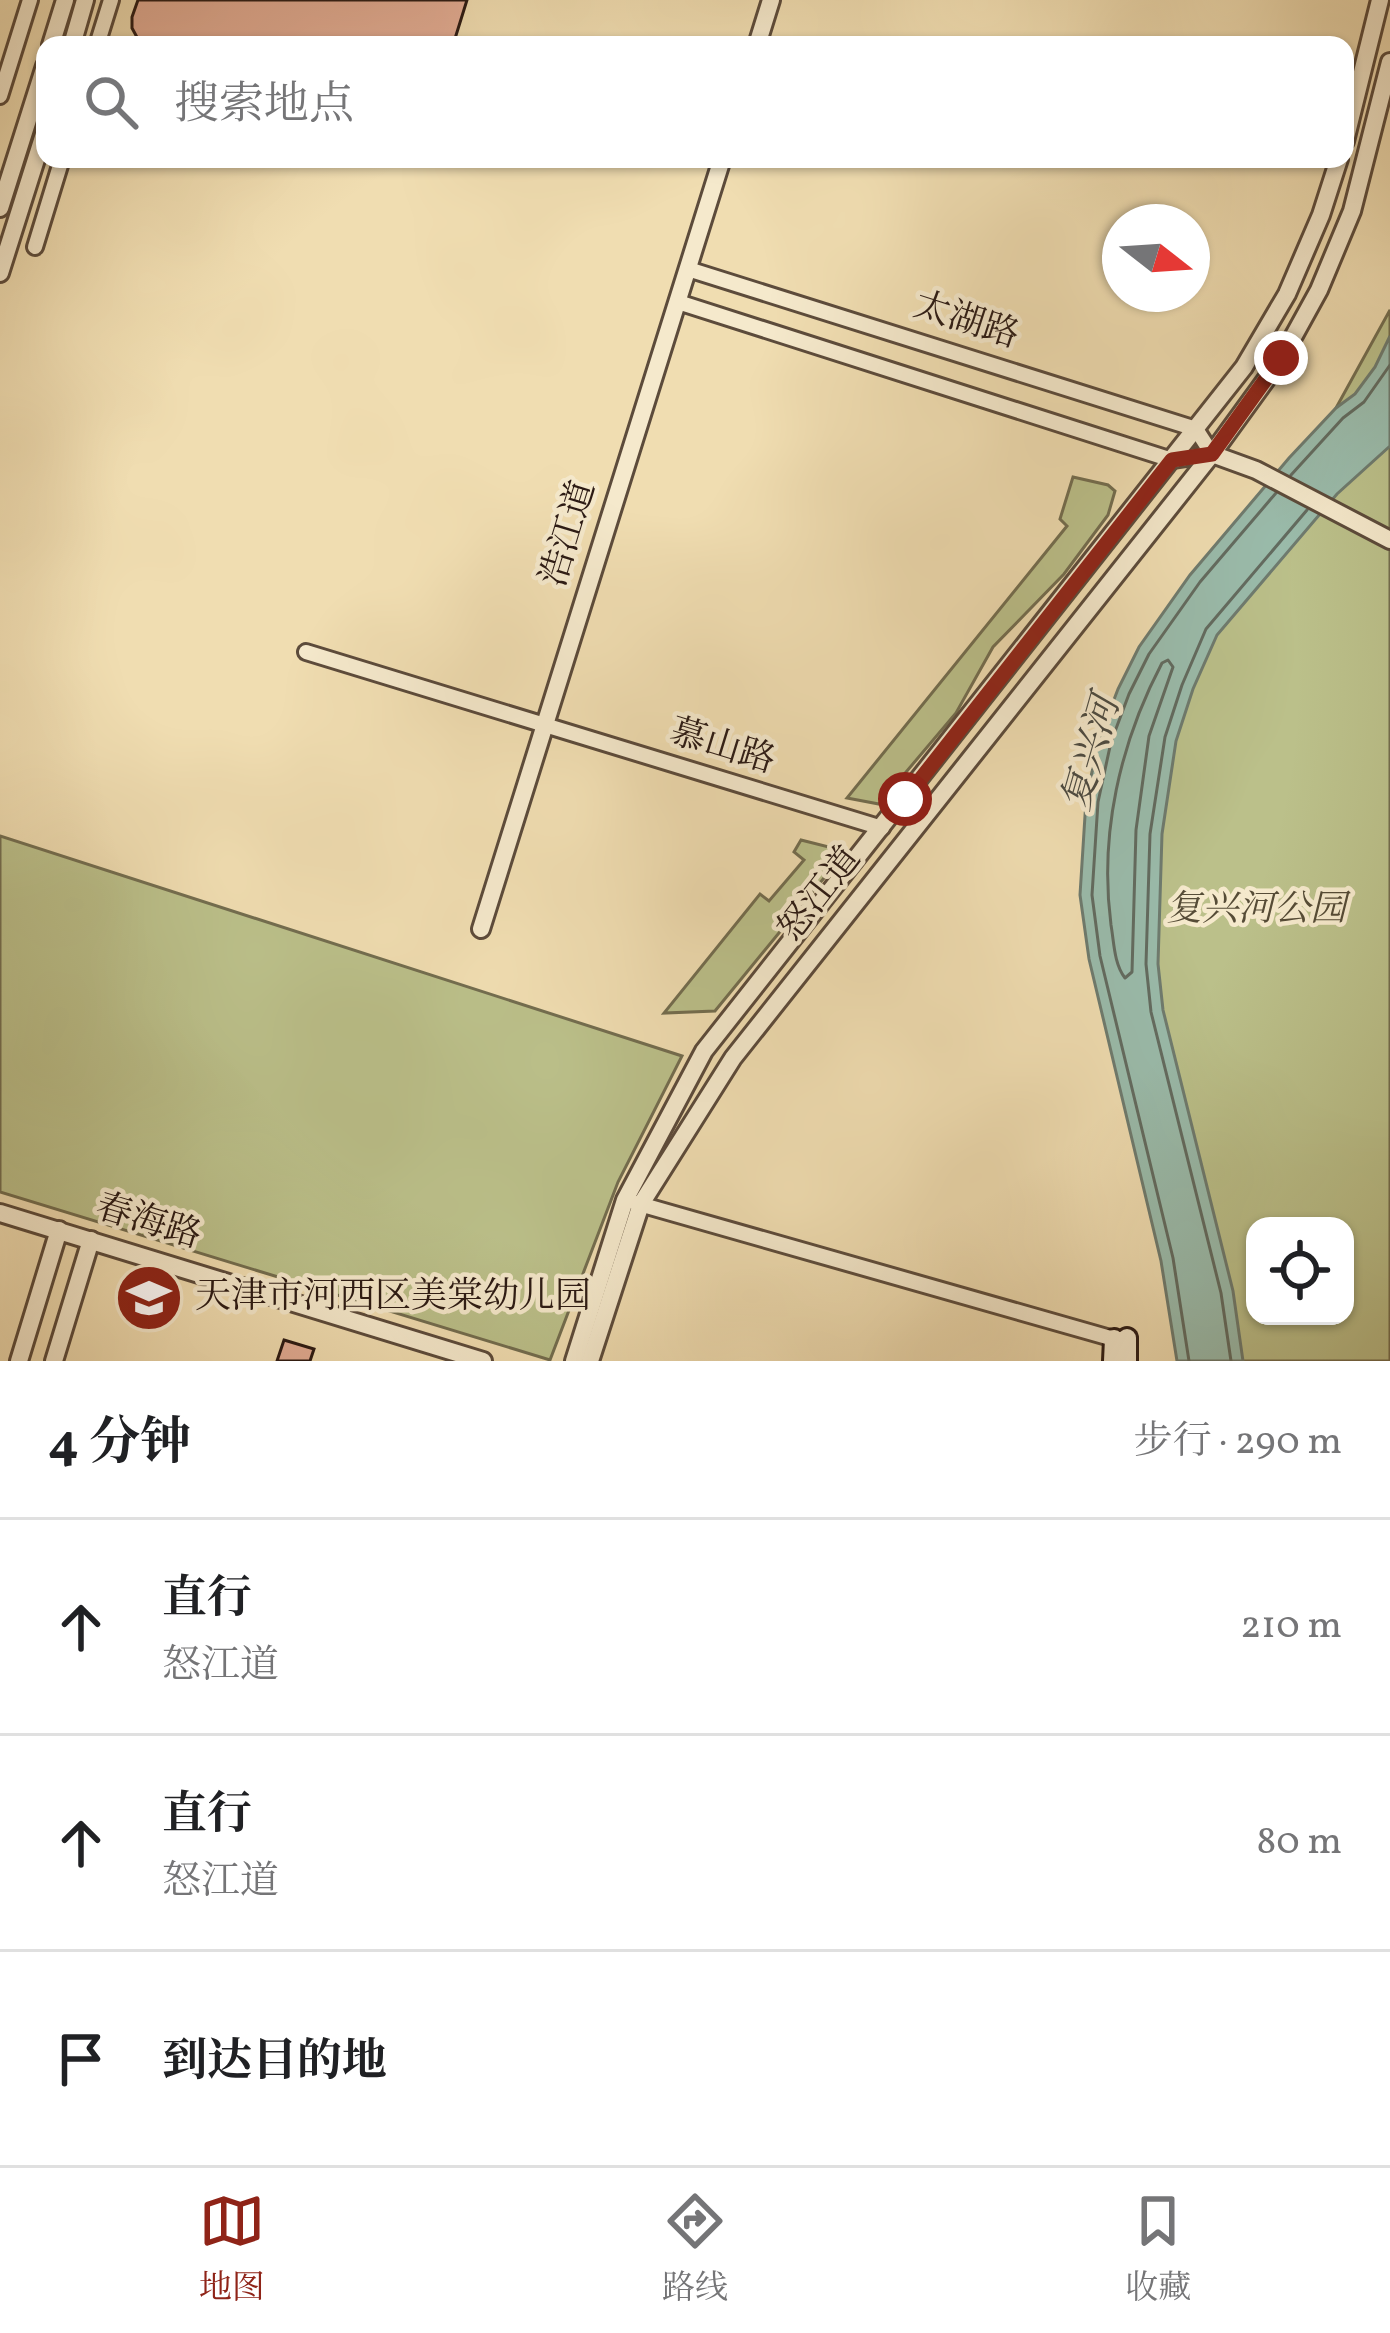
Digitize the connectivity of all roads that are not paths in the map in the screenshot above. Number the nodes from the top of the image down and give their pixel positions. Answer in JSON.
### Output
{"nodes":[{"id":1,"x":30,"y":0,"type":"edge"},
{"id":2,"x":65,"y":0,"type":"edge"},
{"id":3,"x":85,"y":0,"type":"edge"},
{"id":4,"x":111,"y":0,"type":"edge"},
{"id":5,"x":771,"y":0,"type":"edge"},
{"id":6,"x":1380,"y":0,"type":"edge"},
{"id":7,"x":54,"y":36,"type":"edge"},
{"id":8,"x":75,"y":36,"type":"edge"},
{"id":9,"x":100,"y":36,"type":"edge"},
{"id":10,"x":760,"y":36,"type":"edge"},
{"id":11,"x":1390,"y":62,"type":"edge"},
{"id":12,"x":36,"y":94,"type":"edge"},
{"id":13,"x":0,"y":96,"type":"edge"},
{"id":14,"x":1354,"y":105,"type":"edge"},
{"id":15,"x":36,"y":159,"type":"edge"},
{"id":16,"x":59,"y":168,"type":"edge"},
{"id":17,"x":719,"y":168,"type":"edge"},
{"id":18,"x":1336,"y":168,"type":"edge"},
{"id":19,"x":0,"y":208,"type":"edge"},
{"id":20,"x":35,"y":247,"type":"dead end"},
{"id":21,"x":688,"y":269,"type":"junction"},
{"id":22,"x":0,"y":273,"type":"edge"},
{"id":23,"x":678,"y":302,"type":"junction"},
{"id":24,"x":1196,"y":429,"type":"junction"},
{"id":25,"x":1212,"y":454,"type":"junction"},
{"id":26,"x":1172,"y":460,"type":"junction"},
{"id":27,"x":1390,"y":540,"type":"edge"},
{"id":28,"x":306,"y":652,"type":"dead end"},
{"id":29,"x":545,"y":725,"type":"junction"},
{"id":30,"x":882,"y":828,"type":"junction"},
{"id":31,"x":481,"y":929,"type":"dead end"},
{"id":32,"x":633,"y":1202,"type":"junction"},
{"id":33,"x":0,"y":1213,"type":"edge"},
{"id":34,"x":58,"y":1230,"type":"junction"},
{"id":35,"x":91,"y":1240,"type":"junction"},
{"id":36,"x":1121,"y":1339,"type":"junction"},
{"id":37,"x":19,"y":1361,"type":"edge"},
{"id":38,"x":53,"y":1361,"type":"edge"},
{"id":39,"x":483,"y":1361,"type":"edge"},
{"id":40,"x":574,"y":1361,"type":"edge"},
{"id":41,"x":590,"y":1361,"type":"edge"},
{"id":42,"x":1114,"y":1361,"type":"edge"},
{"id":43,"x":1127,"y":1361,"type":"edge"}],
"edges":[{"from":1,"to":13,"type":"street"},
{"from":2,"to":7,"type":"street"},
{"from":3,"to":8,"type":"street"},
{"from":4,"to":9,"type":"street"},
{"from":5,"to":10,"type":"street"},
{"from":6,"to":14,"type":"street"},
{"from":11,"to":25,"type":"street","name":"怒江道"},
{"from":12,"to":19,"type":"street"},
{"from":15,"to":22,"type":"street"},
{"from":16,"to":20,"type":"street"},
{"from":17,"to":21,"type":"street","name":"浩江道"},
{"from":18,"to":24,"type":"street","name":"怒江道"},
{"from":21,"to":23,"type":"street","name":"浩江道"},
{"from":21,"to":24,"type":"street","name":"太湖路"},
{"from":23,"to":26,"type":"street","name":"太湖路"},
{"from":23,"to":29,"type":"street","name":"浩江道"},
{"from":24,"to":25,"type":"street"},
{"from":24,"to":26,"type":"street","name":"怒江道"},
{"from":25,"to":26,"type":"street","name":"太湖路"},
{"from":25,"to":27,"type":"street","name":"太湖路"},
{"from":25,"to":32,"type":"street","name":"怒江道"},
{"from":26,"to":30,"type":"street","name":"怒江道"},
{"from":28,"to":29,"type":"street","name":"慕山路"},
{"from":29,"to":30,"type":"street","name":"慕山路"},
{"from":29,"to":31,"type":"street","name":"浩江道"},
{"from":30,"to":32,"type":"street","name":"怒江道"},
{"from":32,"to":36,"type":"street"},
{"from":32,"to":40,"type":"street","name":"怒江道"},
{"from":32,"to":41,"type":"street","name":"怒江道"},
{"from":33,"to":34,"type":"street","name":"春海路"},
{"from":34,"to":35,"type":"street","name":"春海路"},
{"from":34,"to":37,"type":"street"},
{"from":35,"to":38,"type":"street"},
{"from":35,"to":39,"type":"street","name":"春海路"},
{"from":36,"to":42,"type":"main road"},
{"from":36,"to":43,"type":"main road"}]}
